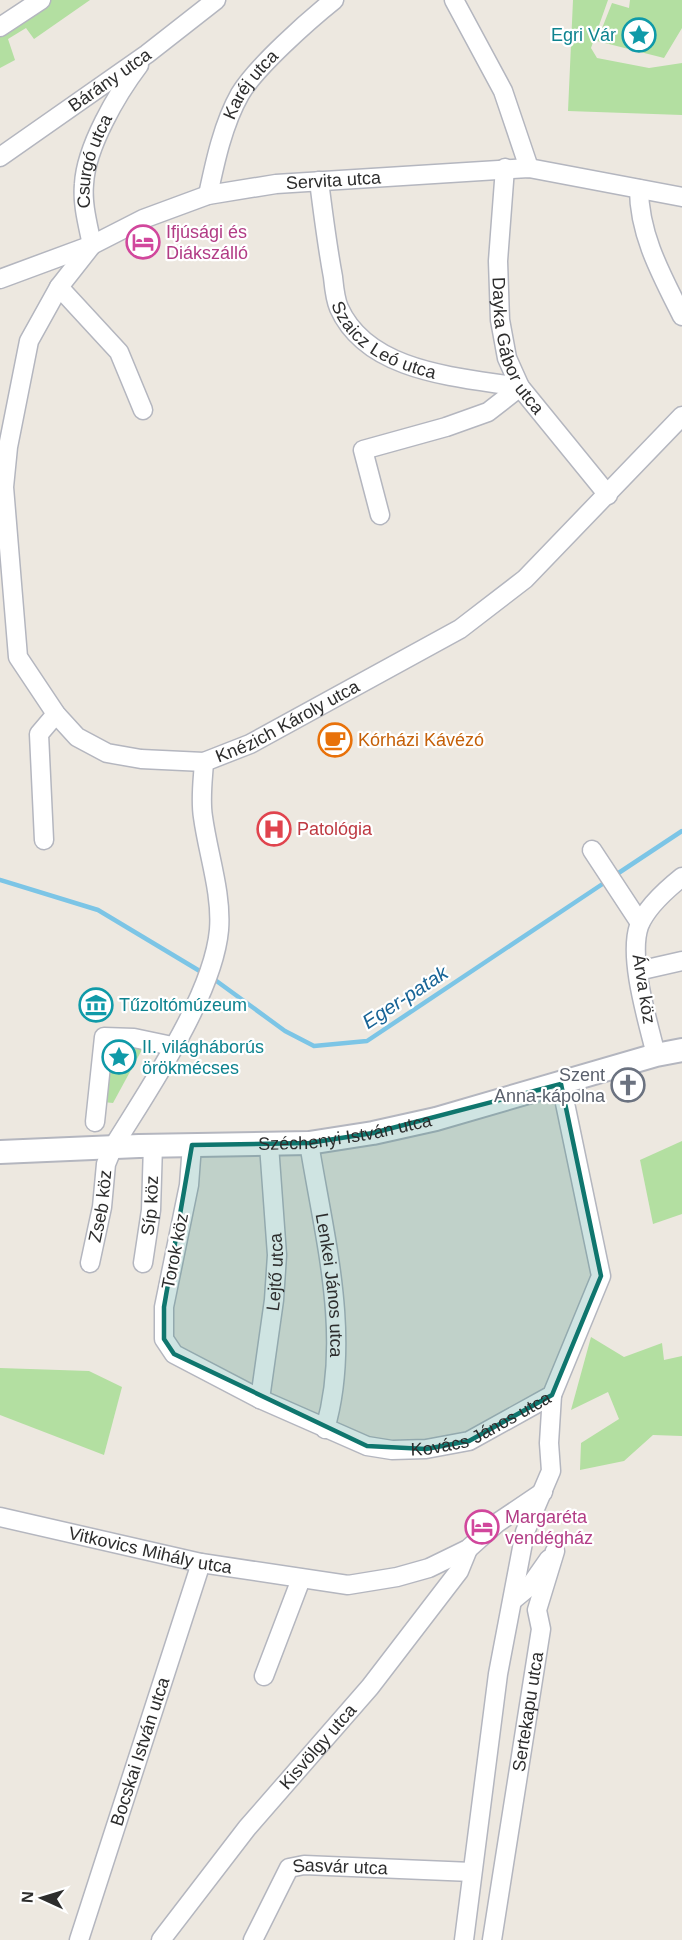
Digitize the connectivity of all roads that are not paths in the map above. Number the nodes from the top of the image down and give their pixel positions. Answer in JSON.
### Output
{"nodes":[{"id":1,"x":41,"y":0,"type":"edge"},
{"id":2,"x":216,"y":0,"type":"edge"},
{"id":3,"x":334,"y":0,"type":"edge"},
{"id":4,"x":454,"y":0,"type":"edge"},
{"id":5,"x":0,"y":27,"type":"edge"},
{"id":6,"x":147,"y":54,"type":"junction"},
{"id":7,"x":0,"y":157,"type":"edge"},
{"id":8,"x":505,"y":168,"type":"junction"},
{"id":9,"x":529,"y":168,"type":"junction"},
{"id":10,"x":319,"y":182,"type":"junction"},
{"id":11,"x":639,"y":189,"type":"junction"},
{"id":12,"x":208,"y":195,"type":"junction"},
{"id":13,"x":682,"y":197,"type":"edge"},
{"id":14,"x":92,"y":245,"type":"junction"},
{"id":15,"x":0,"y":279,"type":"edge"},
{"id":16,"x":59,"y":287,"type":"junction"},
{"id":17,"x":682,"y":316,"type":"edge"},
{"id":18,"x":520,"y":387,"type":"junction"},
{"id":19,"x":143,"y":410,"type":"dead end"},
{"id":20,"x":682,"y":416,"type":"edge"},
{"id":21,"x":4,"y":448,"type":"edge"},
{"id":22,"x":608,"y":495,"type":"junction"},
{"id":23,"x":380,"y":515,"type":"dead end"},
{"id":24,"x":0,"y":646,"type":"edge"},
{"id":25,"x":18,"y":657,"type":"junction"},
{"id":26,"x":56,"y":714,"type":"junction"},
{"id":27,"x":204,"y":762,"type":"junction"},
{"id":28,"x":44,"y":840,"type":"dead end"},
{"id":29,"x":592,"y":850,"type":"dead end"},
{"id":30,"x":682,"y":878,"type":"edge"},
{"id":31,"x":640,"y":923,"type":"junction"},
{"id":32,"x":682,"y":961,"type":"edge"},
{"id":33,"x":638,"y":971,"type":"junction"},
{"id":34,"x":172,"y":1046,"type":"junction"},
{"id":35,"x":682,"y":1050,"type":"edge"},
{"id":36,"x":656,"y":1055,"type":"junction"},
{"id":37,"x":561,"y":1084,"type":"junction"},
{"id":38,"x":95,"y":1122,"type":"dead end"},
{"id":39,"x":309,"y":1143,"type":"junction"},
{"id":40,"x":153,"y":1145,"type":"junction"},
{"id":41,"x":192,"y":1145,"type":"junction"},
{"id":42,"x":269,"y":1145,"type":"junction"},
{"id":43,"x":113,"y":1148,"type":"junction"},
{"id":44,"x":0,"y":1152,"type":"edge"},
{"id":45,"x":90,"y":1263,"type":"dead end"},
{"id":46,"x":143,"y":1263,"type":"dead end"},
{"id":47,"x":174,"y":1354,"type":"joint"},
{"id":48,"x":552,"y":1395,"type":"junction"},
{"id":49,"x":260,"y":1399,"type":"junction"},
{"id":50,"x":325,"y":1429,"type":"junction"},
{"id":51,"x":543,"y":1492,"type":"junction"},
{"id":52,"x":0,"y":1518,"type":"edge"},
{"id":53,"x":468,"y":1549,"type":"junction"},
{"id":54,"x":201,"y":1563,"type":"junction"},
{"id":55,"x":301,"y":1580,"type":"junction"},
{"id":56,"x":513,"y":1600,"type":"junction"},
{"id":57,"x":264,"y":1676,"type":"dead end"},
{"id":58,"x":472,"y":1872,"type":"junction"},
{"id":59,"x":79,"y":1940,"type":"edge"},
{"id":60,"x":161,"y":1940,"type":"edge"},
{"id":61,"x":253,"y":1940,"type":"edge"},
{"id":62,"x":464,"y":1940,"type":"edge"},
{"id":63,"x":492,"y":1940,"type":"edge"}],
"edges":[{"from":1,"to":5,"type":"street"},
{"from":2,"to":6,"type":"street","name":"Bárány utca"},
{"from":3,"to":12,"type":"street","name":"Karéj utca"},
{"from":4,"to":9,"type":"street"},
{"from":6,"to":7,"type":"street","name":"Bárány utca"},
{"from":6,"to":14,"type":"street","name":"Csurgó utca"},
{"from":8,"to":9,"type":"street","name":"Servita utca"},
{"from":8,"to":10,"type":"street","name":"Servita utca"},
{"from":8,"to":18,"type":"street","name":"Dayka Gábor utca"},
{"from":9,"to":11,"type":"street","name":"Servita utca"},
{"from":10,"to":12,"type":"street","name":"Servita utca"},
{"from":10,"to":18,"type":"street","name":"Szaicz Leó utca"},
{"from":11,"to":13,"type":"street","name":"Servita utca"},
{"from":11,"to":17,"type":"street"},
{"from":12,"to":14,"type":"street","name":"Servita utca"},
{"from":14,"to":15,"type":"street","name":"Servita utca"},
{"from":14,"to":16,"type":"street"},
{"from":16,"to":19,"type":"street"},
{"from":16,"to":21,"type":"street"},
{"from":18,"to":22,"type":"street","name":"Dayka Gábor utca"},
{"from":18,"to":23,"type":"street"},
{"from":20,"to":22,"type":"street","name":"Knézich Károly utca"},
{"from":21,"to":25,"type":"street"},
{"from":22,"to":27,"type":"street","name":"Knézich Károly utca"},
{"from":24,"to":25,"type":"street"},
{"from":25,"to":26,"type":"street"},
{"from":26,"to":27,"type":"street"},
{"from":26,"to":28,"type":"street"},
{"from":27,"to":34,"type":"street","name":"Knézich Károly utca"},
{"from":29,"to":31,"type":"street"},
{"from":30,"to":31,"type":"street"},
{"from":31,"to":33,"type":"street","name":"Árva köz"},
{"from":32,"to":33,"type":"street"},
{"from":33,"to":36,"type":"street","name":"Árva köz"},
{"from":34,"to":38,"type":"street"},
{"from":34,"to":43,"type":"street","name":"Knézich Károly utca"},
{"from":35,"to":36,"type":"street","name":"Széchenyi István utca"},
{"from":36,"to":37,"type":"street","name":"Széchenyi István utca"},
{"from":37,"to":39,"type":"street","name":"Széchenyi István utca"},
{"from":37,"to":48,"type":"street","name":"Kovács János utca"},
{"from":39,"to":42,"type":"street","name":"Széchenyi István utca"},
{"from":39,"to":50,"type":"street","name":"Lenkei János utca"},
{"from":40,"to":41,"type":"street","name":"Széchenyi István utca"},
{"from":40,"to":43,"type":"street","name":"Széchenyi István utca"},
{"from":40,"to":46,"type":"street","name":"Síp köz"},
{"from":41,"to":42,"type":"street","name":"Széchenyi István utca"},
{"from":41,"to":47,"type":"street","name":"Torok köz"},
{"from":42,"to":49,"type":"street","name":"Lejtő utca"},
{"from":43,"to":44,"type":"street","name":"Széchenyi István utca"},
{"from":43,"to":45,"type":"street","name":"Zseb köz"},
{"from":47,"to":49,"type":"street","name":"Kovács János utca"},
{"from":48,"to":50,"type":"street","name":"Kovács János utca"},
{"from":48,"to":51,"type":"street","name":"Sertekapu utca"},
{"from":49,"to":50,"type":"street","name":"Kovács János utca"},
{"from":51,"to":53,"type":"street","name":"Vitkovics Mihály utca"},
{"from":51,"to":56,"type":"street","name":"Sertekapu utca"},
{"from":52,"to":54,"type":"street","name":"Vitkovics Mihály utca"},
{"from":53,"to":55,"type":"street","name":"Vitkovics Mihály utca"},
{"from":53,"to":60,"type":"street","name":"Kisvölgy utca"},
{"from":54,"to":55,"type":"street","name":"Vitkovics Mihály utca"},
{"from":54,"to":59,"type":"street","name":"Bocskai István utca"},
{"from":55,"to":57,"type":"street"},
{"from":56,"to":58,"type":"street","name":"Sertekapu utca"},
{"from":56,"to":63,"type":"street","name":"Sertekapu utca"},
{"from":58,"to":61,"type":"street","name":"Sasvár utca"},
{"from":58,"to":62,"type":"street","name":"Sertekapu utca"}]}
